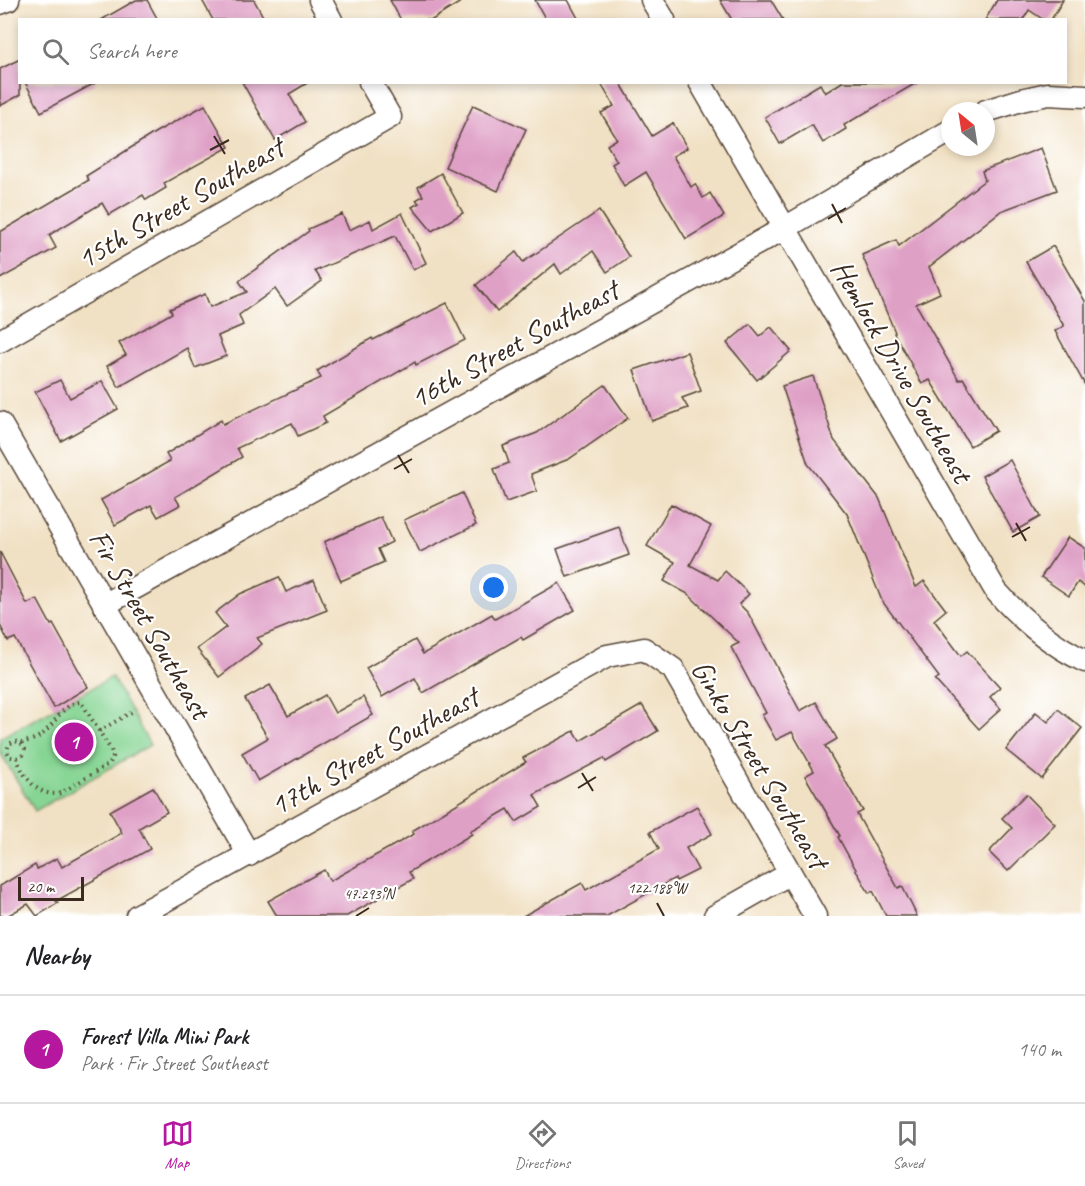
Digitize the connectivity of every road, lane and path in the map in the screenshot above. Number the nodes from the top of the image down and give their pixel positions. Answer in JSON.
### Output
{"nodes":[{"id":1,"x":8,"y":0,"type":"edge"},
{"id":2,"x":320,"y":0,"type":"edge"},
{"id":3,"x":652,"y":0,"type":"edge"},
{"id":4,"x":0,"y":3,"type":"edge"},
{"id":5,"x":330,"y":18,"type":"edge"},
{"id":6,"x":663,"y":18,"type":"edge"},
{"id":7,"x":371,"y":84,"type":"edge"},
{"id":8,"x":701,"y":84,"type":"edge"},
{"id":9,"x":1085,"y":96,"type":"edge"},
{"id":10,"x":995,"y":108,"type":"edge"},
{"id":11,"x":941,"y":137,"type":"edge"},
{"id":12,"x":784,"y":228,"type":"junction"},
{"id":13,"x":0,"y":341,"type":"edge"},
{"id":14,"x":0,"y":423,"type":"edge"},
{"id":15,"x":104,"y":605,"type":"junction"},
{"id":16,"x":644,"y":649,"type":"joint"},
{"id":17,"x":1085,"y":661,"type":"edge"},
{"id":18,"x":135,"y":710,"type":"dead end"},
{"id":19,"x":99,"y":731,"type":"junction"},
{"id":20,"x":21,"y":743,"type":"junction"},
{"id":21,"x":17,"y":758,"type":"junction"},
{"id":22,"x":249,"y":855,"type":"junction"},
{"id":23,"x":789,"y":874,"type":"junction"},
{"id":24,"x":137,"y":916,"type":"edge"},
{"id":25,"x":714,"y":916,"type":"edge"},
{"id":26,"x":815,"y":916,"type":"edge"}],
"edges":[{"from":1,"to":4,"type":"street"},
{"from":2,"to":5,"type":"street"},
{"from":3,"to":6,"type":"street"},
{"from":7,"to":13,"type":"street","name":"15th Street Southeast"},
{"from":8,"to":12,"type":"street","name":"Hemlock Drive Southeast"},
{"from":9,"to":10,"type":"street"},
{"from":11,"to":12,"type":"street","name":"16th Street Southeast"},
{"from":12,"to":15,"type":"street","name":"16th Street Southeast"},
{"from":12,"to":17,"type":"street","name":"Hemlock Drive Southeast"},
{"from":14,"to":15,"type":"street","name":"Fir Street Southeast"},
{"from":15,"to":22,"type":"street","name":"Fir Street Southeast"},
{"from":16,"to":22,"type":"street","name":"17th Street Southeast"},
{"from":16,"to":23,"type":"street","name":"Ginko Street Southeast"},
{"from":18,"to":19,"type":"path"},
{"from":19,"to":20,"type":"path"},
{"from":19,"to":21,"type":"path"},
{"from":20,"to":21,"type":"path"},
{"from":20,"to":21,"type":"path"},
{"from":22,"to":24,"type":"street","name":"17th Street Southeast"},
{"from":23,"to":25,"type":"street"},
{"from":23,"to":26,"type":"street","name":"Ginko Street Southeast"}]}
